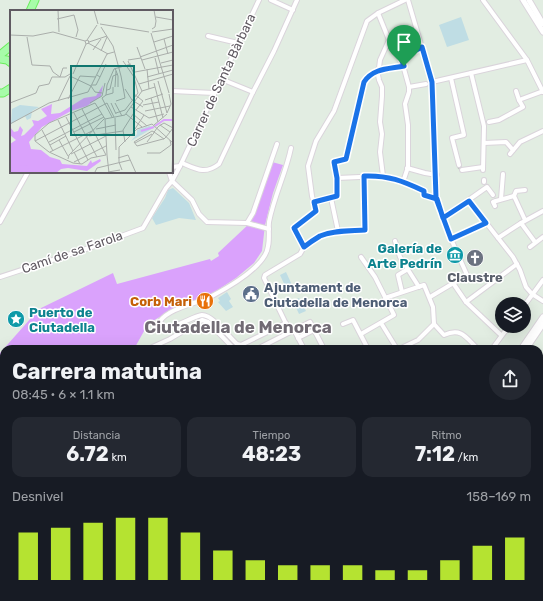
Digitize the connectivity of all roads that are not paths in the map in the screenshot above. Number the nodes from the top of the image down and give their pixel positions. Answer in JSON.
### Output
{"nodes":[{"id":1,"x":35,"y":0,"type":"edge"},
{"id":2,"x":259,"y":0,"type":"edge"},
{"id":3,"x":271,"y":0,"type":"edge"},
{"id":4,"x":297,"y":0,"type":"edge"},
{"id":5,"x":407,"y":0,"type":"edge"},
{"id":6,"x":483,"y":0,"type":"edge"},
{"id":7,"x":524,"y":0,"type":"edge"},
{"id":8,"x":528,"y":0,"type":"edge"},
{"id":9,"x":30,"y":10,"type":"edge"},
{"id":10,"x":293,"y":10,"type":"junction"},
{"id":11,"x":378,"y":13,"type":"junction"},
{"id":12,"x":543,"y":24,"type":"edge"},
{"id":13,"x":543,"y":32,"type":"edge"},
{"id":14,"x":208,"y":36,"type":"dead end"},
{"id":15,"x":389,"y":40,"type":"junction"},
{"id":16,"x":238,"y":44,"type":"junction"},
{"id":17,"x":10,"y":47,"type":"edge"},
{"id":18,"x":422,"y":47,"type":"junction"},
{"id":19,"x":0,"y":55,"type":"edge"},
{"id":20,"x":401,"y":58,"type":"junction"},
{"id":21,"x":0,"y":59,"type":"edge"},
{"id":22,"x":527,"y":60,"type":"junction"},
{"id":23,"x":10,"y":62,"type":"edge"},
{"id":24,"x":404,"y":66,"type":"junction"},
{"id":25,"x":377,"y":70,"type":"junction"},
{"id":26,"x":471,"y":73,"type":"junction"},
{"id":27,"x":451,"y":78,"type":"junction"},
{"id":28,"x":221,"y":79,"type":"junction"},
{"id":29,"x":432,"y":82,"type":"junction"},
{"id":30,"x":426,"y":84,"type":"dead end"},
{"id":31,"x":409,"y":87,"type":"junction"},
{"id":32,"x":173,"y":91,"type":"edge"},
{"id":33,"x":516,"y":91,"type":"dead end"},
{"id":34,"x":543,"y":91,"type":"edge"},
{"id":35,"x":253,"y":92,"type":"junction"},
{"id":36,"x":214,"y":93,"type":"junction"},
{"id":37,"x":519,"y":100,"type":"junction"},
{"id":38,"x":486,"y":122,"type":"junction"},
{"id":39,"x":543,"y":132,"type":"edge"},
{"id":40,"x":484,"y":143,"type":"junction"},
{"id":41,"x":277,"y":144,"type":"dead end"},
{"id":42,"x":292,"y":148,"type":"dead end"},
{"id":43,"x":513,"y":150,"type":"junction"},
{"id":44,"x":510,"y":154,"type":"dead end"},
{"id":45,"x":181,"y":165,"type":"junction"},
{"id":46,"x":173,"y":167,"type":"edge"},
{"id":47,"x":407,"y":168,"type":"junction"},
{"id":48,"x":27,"y":173,"type":"edge"},
{"id":49,"x":169,"y":173,"type":"edge"},
{"id":50,"x":503,"y":174,"type":"dead end"},
{"id":51,"x":436,"y":175,"type":"junction"},
{"id":52,"x":364,"y":176,"type":"junction"},
{"id":53,"x":383,"y":176,"type":"junction"},
{"id":54,"x":337,"y":178,"type":"junction"},
{"id":55,"x":172,"y":181,"type":"junction"},
{"id":56,"x":403,"y":182,"type":"junction"},
{"id":57,"x":525,"y":190,"type":"dead end"},
{"id":58,"x":514,"y":196,"type":"junction"},
{"id":59,"x":494,"y":197,"type":"junction"},
{"id":60,"x":331,"y":198,"type":"junction"},
{"id":61,"x":437,"y":199,"type":"junction"},
{"id":62,"x":501,"y":199,"type":"junction"},
{"id":63,"x":469,"y":201,"type":"junction"},
{"id":64,"x":314,"y":202,"type":"junction"},
{"id":65,"x":495,"y":206,"type":"dead end"},
{"id":66,"x":543,"y":211,"type":"edge"},
{"id":67,"x":443,"y":218,"type":"junction"},
{"id":68,"x":523,"y":221,"type":"junction"},
{"id":69,"x":0,"y":222,"type":"edge"},
{"id":70,"x":249,"y":223,"type":"junction"},
{"id":71,"x":486,"y":223,"type":"junction"},
{"id":72,"x":143,"y":228,"type":"joint"},
{"id":73,"x":267,"y":229,"type":"junction"},
{"id":74,"x":338,"y":231,"type":"junction"},
{"id":75,"x":543,"y":237,"type":"edge"},
{"id":76,"x":498,"y":238,"type":"junction"},
{"id":77,"x":451,"y":239,"type":"junction"},
{"id":78,"x":394,"y":241,"type":"dead end"},
{"id":79,"x":535,"y":242,"type":"junction"},
{"id":80,"x":304,"y":247,"type":"junction"},
{"id":81,"x":530,"y":247,"type":"dead end"},
{"id":82,"x":361,"y":257,"type":"dead end"},
{"id":83,"x":517,"y":264,"type":"junction"},
{"id":84,"x":408,"y":269,"type":"junction"},
{"id":85,"x":0,"y":276,"type":"edge"},
{"id":86,"x":543,"y":280,"type":"edge"},
{"id":87,"x":452,"y":283,"type":"junction"},
{"id":88,"x":419,"y":287,"type":"junction"},
{"id":89,"x":402,"y":292,"type":"junction"},
{"id":90,"x":532,"y":294,"type":"junction"},
{"id":91,"x":430,"y":297,"type":"junction"},
{"id":92,"x":530,"y":297,"type":"edge"},
{"id":93,"x":385,"y":298,"type":"junction"},
{"id":94,"x":543,"y":301,"type":"edge"},
{"id":95,"x":466,"y":302,"type":"junction"},
{"id":96,"x":543,"y":317,"type":"edge"},
{"id":97,"x":286,"y":323,"type":"junction"},
{"id":98,"x":381,"y":323,"type":"junction"},
{"id":99,"x":343,"y":324,"type":"dead end"},
{"id":100,"x":434,"y":324,"type":"junction"},
{"id":101,"x":543,"y":324,"type":"edge"},
{"id":102,"x":314,"y":330,"type":"junction"},
{"id":103,"x":292,"y":331,"type":"junction"},
{"id":104,"x":361,"y":334,"type":"junction"},
{"id":105,"x":501,"y":335,"type":"joint"},
{"id":106,"x":298,"y":338,"type":"junction"},
{"id":107,"x":156,"y":345,"type":"edge"},
{"id":108,"x":230,"y":345,"type":"edge"},
{"id":109,"x":265,"y":345,"type":"edge"},
{"id":110,"x":302,"y":345,"type":"edge"},
{"id":111,"x":322,"y":345,"type":"edge"},
{"id":112,"x":366,"y":345,"type":"edge"},
{"id":113,"x":395,"y":345,"type":"edge"},
{"id":114,"x":407,"y":345,"type":"edge"},
{"id":115,"x":473,"y":345,"type":"edge"},
{"id":116,"x":495,"y":345,"type":"edge"},
{"id":117,"x":524,"y":345,"type":"edge"},
{"id":118,"x":529,"y":345,"type":"edge"}],
"edges":[{"from":1,"to":9,"type":"main road"},
{"from":2,"to":16,"type":"street","name":"Carrer de Santa Bàrbara"},
{"from":3,"to":10,"type":"street"},
{"from":4,"to":10,"type":"street"},
{"from":5,"to":11,"type":"street"},
{"from":5,"to":18,"type":"street"},
{"from":6,"to":22,"type":"street"},
{"from":7,"to":13,"type":"street"},
{"from":8,"to":12,"type":"street"},
{"from":10,"to":35,"type":"street"},
{"from":11,"to":15,"type":"street"},
{"from":11,"to":64,"type":"street"},
{"from":14,"to":16,"type":"street"},
{"from":15,"to":20,"type":"street"},
{"from":15,"to":25,"type":"street"},
{"from":16,"to":28,"type":"street","name":"Carrer de Santa Bàrbara"},
{"from":17,"to":19,"type":"main road"},
{"from":18,"to":20,"type":"street"},
{"from":18,"to":29,"type":"street"},
{"from":20,"to":24,"type":"street"},
{"from":21,"to":23,"type":"main road"},
{"from":22,"to":26,"type":"street"},
{"from":22,"to":34,"type":"street"},
{"from":24,"to":25,"type":"street"},
{"from":24,"to":31,"type":"street"},
{"from":25,"to":53,"type":"street"},
{"from":25,"to":54,"type":"street"},
{"from":26,"to":27,"type":"street"},
{"from":26,"to":38,"type":"street"},
{"from":27,"to":29,"type":"street"},
{"from":27,"to":40,"type":"street"},
{"from":28,"to":35,"type":"street"},
{"from":28,"to":36,"type":"street","name":"Carrer de Santa Bàrbara"},
{"from":29,"to":51,"type":"street"},
{"from":30,"to":31,"type":"street"},
{"from":31,"to":47,"type":"street"},
{"from":32,"to":36,"type":"street"},
{"from":33,"to":37,"type":"street"},
{"from":34,"to":37,"type":"street"},
{"from":35,"to":45,"type":"street"},
{"from":36,"to":45,"type":"street","name":"Carrer de Santa Bàrbara"},
{"from":37,"to":38,"type":"street"},
{"from":38,"to":40,"type":"street"},
{"from":39,"to":43,"type":"street"},
{"from":40,"to":43,"type":"street"},
{"from":41,"to":70,"type":"street"},
{"from":42,"to":73,"type":"street"},
{"from":43,"to":44,"type":"street"},
{"from":45,"to":46,"type":"street"},
{"from":45,"to":55,"type":"street","name":"Carrer de Santa Bàrbara"},
{"from":47,"to":51,"type":"street"},
{"from":47,"to":56,"type":"street"},
{"from":48,"to":69,"type":"street"},
{"from":49,"to":55,"type":"street"},
{"from":50,"to":62,"type":"street"},
{"from":51,"to":61,"type":"street"},
{"from":52,"to":53,"type":"street"},
{"from":52,"to":54,"type":"street"},
{"from":52,"to":74,"type":"street"},
{"from":53,"to":56,"type":"street"},
{"from":54,"to":60,"type":"street"},
{"from":55,"to":70,"type":"street"},
{"from":55,"to":72,"type":"street","name":"Carrer de Santa Bàrbara"},
{"from":56,"to":61,"type":"street"},
{"from":57,"to":58,"type":"street"},
{"from":58,"to":62,"type":"street"},
{"from":58,"to":68,"type":"street"},
{"from":59,"to":62,"type":"street"},
{"from":59,"to":63,"type":"street"},
{"from":59,"to":65,"type":"street"},
{"from":60,"to":64,"type":"street"},
{"from":60,"to":74,"type":"street"},
{"from":61,"to":67,"type":"street"},
{"from":63,"to":67,"type":"street"},
{"from":63,"to":71,"type":"street"},
{"from":64,"to":80,"type":"street"},
{"from":66,"to":68,"type":"street"},
{"from":67,"to":77,"type":"street"},
{"from":68,"to":76,"type":"street"},
{"from":68,"to":79,"type":"street"},
{"from":70,"to":73,"type":"street"},
{"from":71,"to":76,"type":"street"},
{"from":71,"to":77,"type":"street"},
{"from":72,"to":85,"type":"street","name":"Camí de sa Farola"},
{"from":73,"to":97,"type":"street"},
{"from":74,"to":80,"type":"street"},
{"from":75,"to":79,"type":"street"},
{"from":76,"to":83,"type":"street"},
{"from":77,"to":87,"type":"street"},
{"from":78,"to":84,"type":"street"},
{"from":79,"to":81,"type":"street"},
{"from":80,"to":97,"type":"street"},
{"from":82,"to":93,"type":"street"},
{"from":83,"to":90,"type":"street"},
{"from":83,"to":95,"type":"street"},
{"from":84,"to":88,"type":"street"},
{"from":84,"to":89,"type":"street"},
{"from":86,"to":90,"type":"street"},
{"from":87,"to":91,"type":"street"},
{"from":87,"to":95,"type":"street"},
{"from":88,"to":89,"type":"street"},
{"from":88,"to":91,"type":"street"},
{"from":89,"to":93,"type":"street"},
{"from":90,"to":92,"type":"street"},
{"from":90,"to":94,"type":"street"},
{"from":91,"to":100,"type":"street"},
{"from":93,"to":98,"type":"street"},
{"from":95,"to":105,"type":"street"},
{"from":96,"to":117,"type":"street"},
{"from":97,"to":103,"type":"street"},
{"from":98,"to":104,"type":"street"},
{"from":98,"to":113,"type":"street"},
{"from":99,"to":104,"type":"street"},
{"from":100,"to":114,"type":"street"},
{"from":100,"to":115,"type":"street"},
{"from":101,"to":118,"type":"street"},
{"from":102,"to":103,"type":"street"},
{"from":102,"to":106,"type":"street"},
{"from":102,"to":111,"type":"street"},
{"from":103,"to":106,"type":"street"},
{"from":103,"to":109,"type":"street"},
{"from":104,"to":112,"type":"street"},
{"from":105,"to":116,"type":"street"},
{"from":106,"to":110,"type":"street"},
{"from":107,"to":108,"type":"street"}]}
